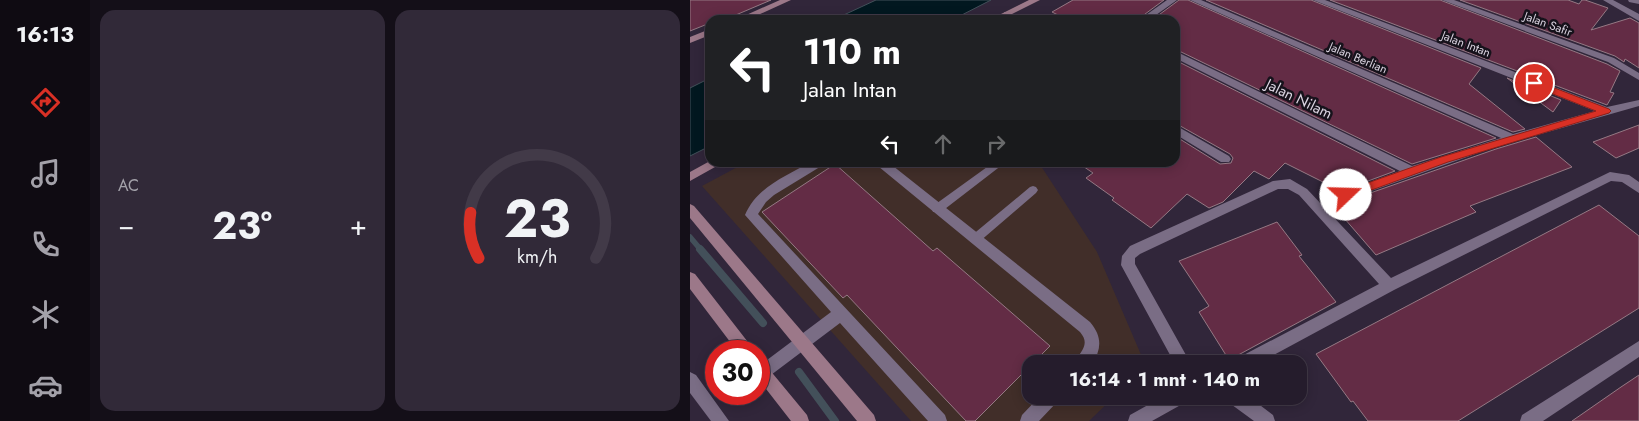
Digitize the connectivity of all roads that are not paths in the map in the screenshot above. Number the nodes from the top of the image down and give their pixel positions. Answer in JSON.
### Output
{"nodes":[{"id":1,"x":788,"y":0,"type":"edge"},
{"id":2,"x":1036,"y":0,"type":"edge"},
{"id":3,"x":1173,"y":0,"type":"edge"},
{"id":4,"x":1194,"y":0,"type":"edge"},
{"id":5,"x":1317,"y":0,"type":"edge"},
{"id":6,"x":1446,"y":0,"type":"edge"},
{"id":7,"x":1607,"y":0,"type":"edge"},
{"id":8,"x":1632,"y":0,"type":"edge"},
{"id":9,"x":1639,"y":1,"type":"edge"},
{"id":10,"x":1006,"y":13,"type":"junction"},
{"id":11,"x":751,"y":15,"type":"edge"},
{"id":12,"x":1002,"y":15,"type":"edge"},
{"id":13,"x":1008,"y":15,"type":"edge"},
{"id":14,"x":1150,"y":15,"type":"edge"},
{"id":15,"x":1639,"y":18,"type":"edge"},
{"id":16,"x":705,"y":34,"type":"edge"},
{"id":17,"x":690,"y":40,"type":"edge"},
{"id":18,"x":1180,"y":56,"type":"edge"},
{"id":19,"x":1639,"y":77,"type":"edge"},
{"id":20,"x":1639,"y":103,"type":"edge"},
{"id":21,"x":1606,"y":111,"type":"junction"},
{"id":22,"x":1180,"y":132,"type":"edge"},
{"id":23,"x":1512,"y":138,"type":"junction"},
{"id":24,"x":1225,"y":159,"type":"dead end"},
{"id":25,"x":709,"y":167,"type":"edge"},
{"id":26,"x":813,"y":167,"type":"edge"},
{"id":27,"x":885,"y":167,"type":"edge"},
{"id":28,"x":994,"y":167,"type":"edge"},
{"id":29,"x":1411,"y":171,"type":"junction"},
{"id":30,"x":690,"y":177,"type":"edge"},
{"id":31,"x":1639,"y":188,"type":"edge"},
{"id":32,"x":1033,"y":190,"type":"dead end"},
{"id":33,"x":1346,"y":195,"type":"dead end"},
{"id":34,"x":690,"y":209,"type":"edge"},
{"id":35,"x":937,"y":209,"type":"junction"},
{"id":36,"x":975,"y":239,"type":"junction"},
{"id":37,"x":690,"y":278,"type":"edge"},
{"id":38,"x":1390,"y":286,"type":"junction"},
{"id":39,"x":840,"y":314,"type":"junction"},
{"id":40,"x":738,"y":340,"type":"edge"},
{"id":41,"x":802,"y":344,"type":"junction"},
{"id":42,"x":1639,"y":348,"type":"edge"},
{"id":43,"x":1089,"y":355,"type":"edge"},
{"id":44,"x":1178,"y":355,"type":"edge"},
{"id":45,"x":1258,"y":355,"type":"edge"},
{"id":46,"x":770,"y":364,"type":"edge"},
{"id":47,"x":690,"y":380,"type":"edge"},
{"id":48,"x":770,"y":381,"type":"edge"},
{"id":49,"x":1043,"y":405,"type":"edge"},
{"id":50,"x":1164,"y":405,"type":"edge"},
{"id":51,"x":1246,"y":405,"type":"edge"},
{"id":52,"x":721,"y":421,"type":"edge"},
{"id":53,"x":801,"y":421,"type":"edge"},
{"id":54,"x":868,"y":421,"type":"edge"},
{"id":55,"x":939,"y":421,"type":"edge"},
{"id":56,"x":1028,"y":421,"type":"edge"},
{"id":57,"x":1136,"y":421,"type":"edge"},
{"id":58,"x":1267,"y":421,"type":"edge"},
{"id":59,"x":1528,"y":421,"type":"edge"}],
"edges":[{"from":1,"to":11,"type":"street"},
{"from":2,"to":10,"type":"street"},
{"from":3,"to":14,"type":"street"},
{"from":4,"to":23,"type":"street","name":"Jalan Berlian"},
{"from":5,"to":21,"type":"street","name":"Jalan Intan"},
{"from":6,"to":19,"type":"street","name":"Jalan Safir"},
{"from":7,"to":15,"type":"street"},
{"from":8,"to":9,"type":"street"},
{"from":10,"to":12,"type":"street"},
{"from":10,"to":13,"type":"lane"},
{"from":16,"to":17,"type":"street"},
{"from":18,"to":29,"type":"street","name":"Jalan Nilam"},
{"from":20,"to":21,"type":"street"},
{"from":21,"to":23,"type":"street"},
{"from":22,"to":24,"type":"street"},
{"from":23,"to":29,"type":"street"},
{"from":25,"to":30,"type":"street"},
{"from":26,"to":39,"type":"street"},
{"from":27,"to":35,"type":"street"},
{"from":28,"to":35,"type":"lane"},
{"from":29,"to":33,"type":"street"},
{"from":31,"to":38,"type":"street"},
{"from":32,"to":36,"type":"lane"},
{"from":34,"to":41,"type":"street"},
{"from":35,"to":36,"type":"street"},
{"from":36,"to":43,"type":"street"},
{"from":37,"to":40,"type":"street"},
{"from":38,"to":44,"type":"street"},
{"from":38,"to":45,"type":"street"},
{"from":39,"to":41,"type":"street"},
{"from":39,"to":55,"type":"street"},
{"from":41,"to":46,"type":"street"},
{"from":41,"to":54,"type":"street"},
{"from":42,"to":59,"type":"street"},
{"from":47,"to":52,"type":"street"},
{"from":48,"to":53,"type":"street"},
{"from":49,"to":56,"type":"street"},
{"from":50,"to":57,"type":"street"},
{"from":51,"to":58,"type":"street"}]}
